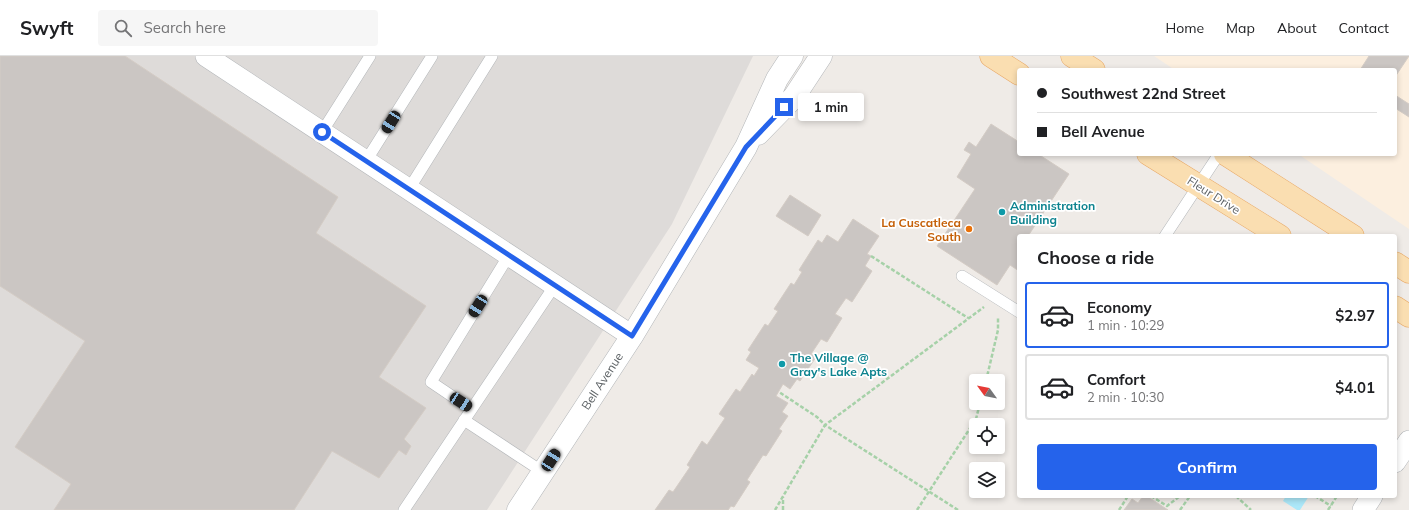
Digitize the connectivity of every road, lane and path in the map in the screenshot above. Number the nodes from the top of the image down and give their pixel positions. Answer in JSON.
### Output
{"nodes":[{"id":1,"x":206,"y":56,"type":"edge"},
{"id":2,"x":370,"y":56,"type":"edge"},
{"id":3,"x":432,"y":56,"type":"edge"},
{"id":4,"x":492,"y":56,"type":"edge"},
{"id":5,"x":792,"y":56,"type":"edge"},
{"id":6,"x":821,"y":56,"type":"edge"},
{"id":7,"x":991,"y":56,"type":"edge"},
{"id":8,"x":1072,"y":56,"type":"edge"},
{"id":9,"x":1091,"y":68,"type":"edge"},
{"id":10,"x":1017,"y":73,"type":"edge"},
{"id":11,"x":322,"y":132,"type":"junction"},
{"id":12,"x":746,"y":147,"type":"junction"},
{"id":13,"x":1151,"y":156,"type":"edge"},
{"id":14,"x":1218,"y":156,"type":"edge"},
{"id":15,"x":1228,"y":156,"type":"edge"},
{"id":16,"x":366,"y":161,"type":"junction"},
{"id":17,"x":1198,"y":185,"type":"junction"},
{"id":18,"x":409,"y":189,"type":"junction"},
{"id":19,"x":1166,"y":234,"type":"edge"},
{"id":20,"x":1277,"y":234,"type":"edge"},
{"id":21,"x":1350,"y":234,"type":"edge"},
{"id":22,"x":509,"y":255,"type":"junction"},
{"id":23,"x":871,"y":256,"type":"dead end"},
{"id":24,"x":1397,"y":264,"type":"edge"},
{"id":25,"x":1409,"y":272,"type":"edge"},
{"id":26,"x":962,"y":276,"type":"dead end"},
{"id":27,"x":555,"y":285,"type":"junction"},
{"id":28,"x":997,"y":298,"type":"junction"},
{"id":29,"x":1397,"y":308,"type":"edge"},
{"id":30,"x":1017,"y":311,"type":"edge"},
{"id":31,"x":1409,"y":316,"type":"edge"},
{"id":32,"x":968,"y":318,"type":"junction"},
{"id":33,"x":632,"y":336,"type":"junction"},
{"id":34,"x":988,"y":374,"type":"edge"},
{"id":35,"x":778,"y":392,"type":"dead end"},
{"id":36,"x":471,"y":409,"type":"junction"},
{"id":37,"x":978,"y":410,"type":"edge"},
{"id":38,"x":464,"y":420,"type":"junction"},
{"id":39,"x":825,"y":425,"type":"junction"},
{"id":40,"x":1409,"y":441,"type":"edge"},
{"id":41,"x":1397,"y":459,"type":"edge"},
{"id":42,"x":543,"y":472,"type":"junction"},
{"id":43,"x":929,"y":492,"type":"junction"},
{"id":44,"x":783,"y":495,"type":"junction"},
{"id":45,"x":1127,"y":498,"type":"edge"},
{"id":46,"x":1154,"y":498,"type":"edge"},
{"id":47,"x":1177,"y":498,"type":"edge"},
{"id":48,"x":1189,"y":498,"type":"edge"},
{"id":49,"x":1238,"y":498,"type":"edge"},
{"id":50,"x":1319,"y":498,"type":"edge"},
{"id":51,"x":1336,"y":498,"type":"edge"},
{"id":52,"x":1371,"y":498,"type":"edge"},
{"id":53,"x":1330,"y":506,"type":"junction"},
{"id":54,"x":404,"y":510,"type":"edge"},
{"id":55,"x":518,"y":510,"type":"edge"},
{"id":56,"x":775,"y":510,"type":"edge"},
{"id":57,"x":783,"y":510,"type":"edge"},
{"id":58,"x":917,"y":510,"type":"edge"},
{"id":59,"x":958,"y":510,"type":"edge"},
{"id":60,"x":1119,"y":510,"type":"edge"},
{"id":61,"x":1180,"y":510,"type":"edge"},
{"id":62,"x":1251,"y":510,"type":"edge"},
{"id":63,"x":1328,"y":510,"type":"edge"},
{"id":64,"x":1363,"y":510,"type":"edge"}],
"edges":[{"from":1,"to":11,"type":"street"},
{"from":2,"to":11,"type":"lane"},
{"from":3,"to":16,"type":"lane"},
{"from":4,"to":18,"type":"lane"},
{"from":5,"to":12,"type":"street","name":"Bell Avenue"},
{"from":6,"to":12,"type":"street","name":"Bell Avenue"},
{"from":7,"to":10,"type":"main road"},
{"from":8,"to":9,"type":"main road"},
{"from":11,"to":16,"type":"street"},
{"from":12,"to":33,"type":"street","name":"Bell Avenue"},
{"from":13,"to":17,"type":"main road","name":"Fleur Drive"},
{"from":14,"to":17,"type":"lane"},
{"from":15,"to":21,"type":"main road"},
{"from":16,"to":18,"type":"street"},
{"from":17,"to":19,"type":"lane"},
{"from":17,"to":20,"type":"main road","name":"Fleur Drive"},
{"from":18,"to":22,"type":"street"},
{"from":22,"to":27,"type":"street"},
{"from":22,"to":36,"type":"lane"},
{"from":23,"to":32,"type":"path"},
{"from":24,"to":25,"type":"main road"},
{"from":26,"to":28,"type":"lane"},
{"from":27,"to":33,"type":"street"},
{"from":27,"to":36,"type":"lane"},
{"from":28,"to":30,"type":"lane"},
{"from":28,"to":32,"type":"path"},
{"from":28,"to":34,"type":"path"},
{"from":29,"to":31,"type":"main road"},
{"from":32,"to":39,"type":"path"},
{"from":33,"to":42,"type":"street","name":"Bell Avenue"},
{"from":35,"to":39,"type":"path"},
{"from":36,"to":38,"type":"lane"},
{"from":37,"to":43,"type":"path"},
{"from":38,"to":42,"type":"lane"},
{"from":38,"to":54,"type":"lane"},
{"from":39,"to":43,"type":"path"},
{"from":39,"to":44,"type":"path"},
{"from":40,"to":41,"type":"street"},
{"from":42,"to":55,"type":"street","name":"Bell Avenue"},
{"from":43,"to":58,"type":"path"},
{"from":43,"to":59,"type":"path"},
{"from":44,"to":56,"type":"path"},
{"from":44,"to":57,"type":"path"},
{"from":45,"to":60,"type":"path"},
{"from":46,"to":47,"type":"path"},
{"from":48,"to":61,"type":"path"},
{"from":49,"to":62,"type":"path"},
{"from":50,"to":53,"type":"path"},
{"from":51,"to":53,"type":"path"},
{"from":52,"to":64,"type":"street"},
{"from":53,"to":63,"type":"path"}]}
